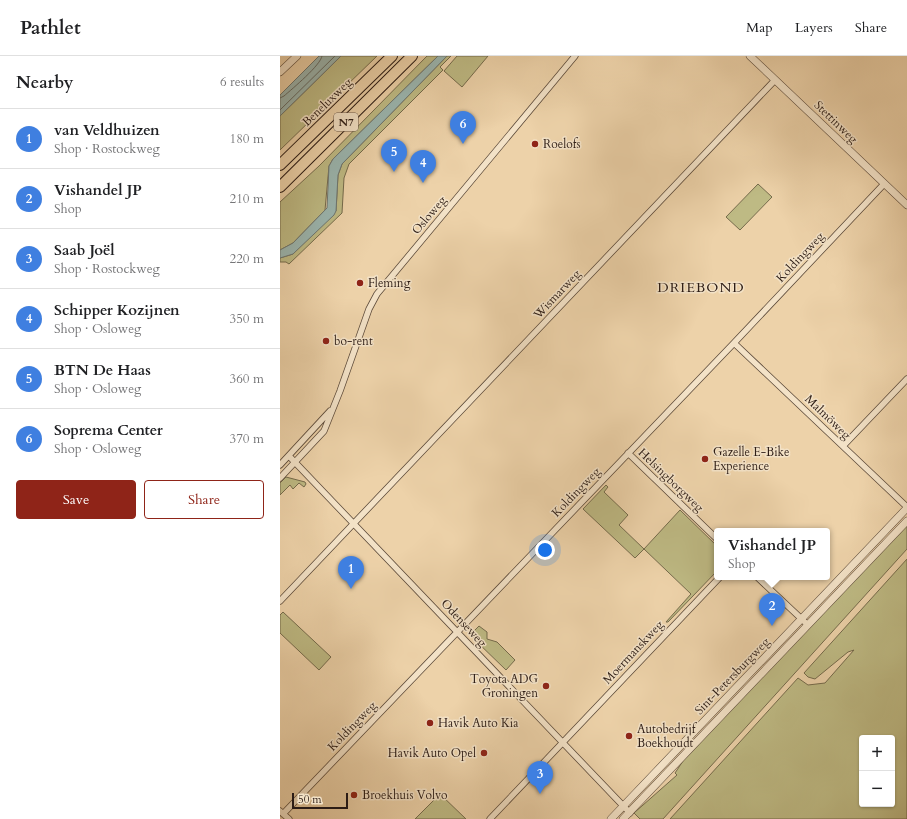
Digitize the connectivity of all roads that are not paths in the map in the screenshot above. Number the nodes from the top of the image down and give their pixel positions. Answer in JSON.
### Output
{"nodes":[{"id":1,"x":297,"y":56,"type":"edge"},
{"id":2,"x":392,"y":56,"type":"edge"},
{"id":3,"x":412,"y":56,"type":"edge"},
{"id":4,"x":575,"y":56,"type":"edge"},
{"id":5,"x":750,"y":56,"type":"edge"},
{"id":6,"x":280,"y":72,"type":"edge"},
{"id":7,"x":775,"y":80,"type":"junction"},
{"id":8,"x":280,"y":165,"type":"edge"},
{"id":9,"x":884,"y":184,"type":"junction"},
{"id":10,"x":280,"y":187,"type":"edge"},
{"id":11,"x":907,"y":205,"type":"edge"},
{"id":12,"x":734,"y":343,"type":"junction"},
{"id":13,"x":907,"y":379,"type":"edge"},
{"id":14,"x":333,"y":408,"type":"junction"},
{"id":15,"x":843,"y":446,"type":"junction"},
{"id":16,"x":628,"y":453,"type":"junction"},
{"id":17,"x":289,"y":456,"type":"junction"},
{"id":18,"x":295,"y":462,"type":"junction"},
{"id":19,"x":280,"y":465,"type":"edge"},
{"id":20,"x":280,"y":478,"type":"edge"},
{"id":21,"x":907,"y":508,"type":"edge"},
{"id":22,"x":907,"y":521,"type":"edge"},
{"id":23,"x":355,"y":524,"type":"junction"},
{"id":24,"x":714,"y":536,"type":"edge"},
{"id":25,"x":717,"y":580,"type":"edge"},
{"id":26,"x":760,"y":580,"type":"edge"},
{"id":27,"x":280,"y":601,"type":"edge"},
{"id":28,"x":802,"y":619,"type":"junction"},
{"id":29,"x":808,"y":625,"type":"junction"},
{"id":30,"x":458,"y":632,"type":"junction"},
{"id":31,"x":562,"y":742,"type":"junction"},
{"id":32,"x":623,"y":806,"type":"junction"},
{"id":33,"x":282,"y":812,"type":"edge"},
{"id":34,"x":630,"y":812,"type":"junction"},
{"id":35,"x":289,"y":819,"type":"edge"},
{"id":36,"x":490,"y":819,"type":"edge"},
{"id":37,"x":611,"y":819,"type":"edge"},
{"id":38,"x":623,"y":819,"type":"edge"}],
"edges":[{"from":1,"to":6,"type":"street"},
{"from":2,"to":8,"type":"highway","name":"Beneluxweg","number":"N7"},
{"from":3,"to":10,"type":"highway","number":"N7"},
{"from":4,"to":14,"type":"street","name":"Osloweg"},
{"from":5,"to":7,"type":"street","name":"Stettinweg"},
{"from":7,"to":9,"type":"street","name":"Stettinweg"},
{"from":7,"to":23,"type":"street","name":"Wismarweg"},
{"from":9,"to":11,"type":"street","name":"Stettinweg"},
{"from":9,"to":12,"type":"street","name":"Koldingweg"},
{"from":12,"to":15,"type":"street","name":"Malmöweg"},
{"from":12,"to":16,"type":"street","name":"Koldingweg"},
{"from":13,"to":15,"type":"street"},
{"from":14,"to":17,"type":"street","name":"Osloweg"},
{"from":14,"to":18,"type":"street","name":"Osloweg"},
{"from":15,"to":21,"type":"street","name":"Malmöweg"},
{"from":16,"to":24,"type":"street","name":"Helsingborgweg"},
{"from":16,"to":30,"type":"street","name":"Koldingweg"},
{"from":17,"to":18,"type":"street","name":"Odenseweg"},
{"from":17,"to":19,"type":"street","name":"Osloweg"},
{"from":18,"to":20,"type":"street","name":"Osloweg"},
{"from":18,"to":23,"type":"street","name":"Odenseweg"},
{"from":21,"to":28,"type":"street","name":"Sint-Petersburgweg"},
{"from":22,"to":29,"type":"street","name":"Sint-Petersburgweg"},
{"from":23,"to":27,"type":"street","name":"Wismarweg"},
{"from":23,"to":30,"type":"street","name":"Odenseweg"},
{"from":25,"to":31,"type":"street","name":"Moermanskweg"},
{"from":26,"to":28,"type":"street"},
{"from":28,"to":29,"type":"street"},
{"from":28,"to":32,"type":"street","name":"Sint-Petersburgweg"},
{"from":29,"to":34,"type":"street","name":"Sint-Petersburgweg"},
{"from":30,"to":31,"type":"street","name":"Odenseweg"},
{"from":30,"to":33,"type":"street","name":"Koldingweg"},
{"from":31,"to":32,"type":"street","name":"Odenseweg"},
{"from":31,"to":36,"type":"street","name":"Moermanskweg"},
{"from":32,"to":34,"type":"street","name":"Odenseweg"},
{"from":32,"to":37,"type":"street"},
{"from":33,"to":35,"type":"street"},
{"from":34,"to":38,"type":"street"}]}
